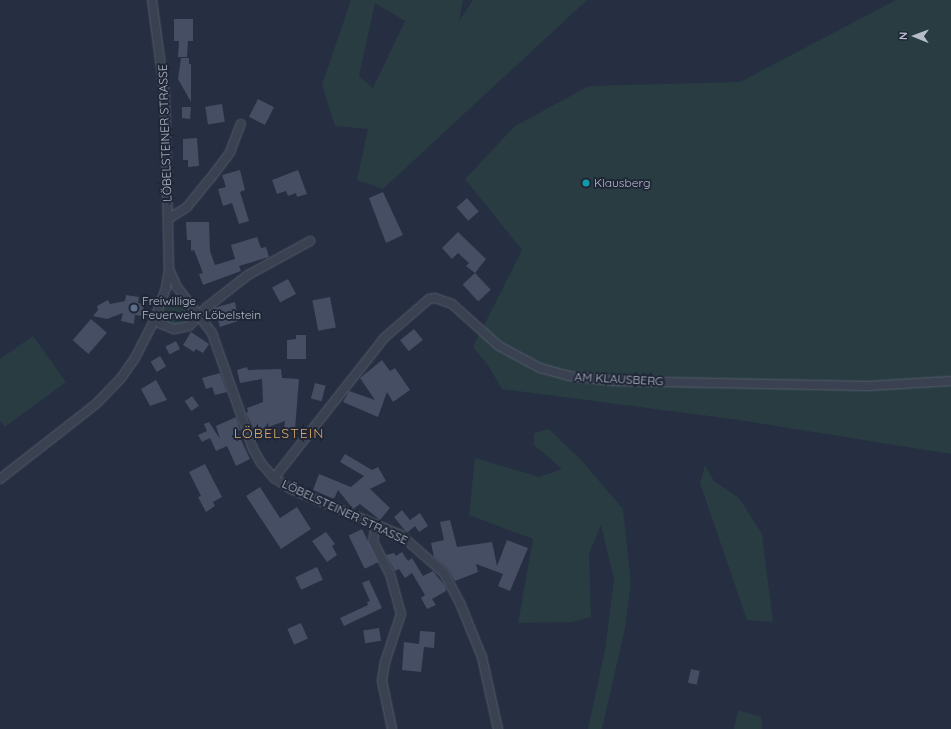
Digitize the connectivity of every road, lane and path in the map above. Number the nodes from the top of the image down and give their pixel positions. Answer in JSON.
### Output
{"nodes":[{"id":1,"x":152,"y":0,"type":"edge"},
{"id":2,"x":241,"y":124,"type":"dead end"},
{"id":3,"x":168,"y":218,"type":"junction"},
{"id":4,"x":310,"y":241,"type":"dead end"},
{"id":5,"x":169,"y":269,"type":"junction"},
{"id":6,"x":199,"y":315,"type":"junction"},
{"id":7,"x":154,"y":321,"type":"junction"},
{"id":8,"x":951,"y":381,"type":"edge"},
{"id":9,"x":274,"y":478,"type":"junction"},
{"id":10,"x":0,"y":479,"type":"edge"},
{"id":11,"x":376,"y":524,"type":"junction"},
{"id":12,"x":392,"y":729,"type":"edge"},
{"id":13,"x":498,"y":729,"type":"edge"}],
"edges":[{"from":1,"to":3,"type":"street","name":"LÖBELSTEINER STRASSE"},
{"from":2,"to":3,"type":"street","name":"LÖBELSTEINER STRASSE"},
{"from":3,"to":5,"type":"street","name":"LÖBELSTEINER STRASSE"},
{"from":4,"to":6,"type":"street"},
{"from":5,"to":6,"type":"street","name":"LÖBELSTEINER STRASSE"},
{"from":5,"to":7,"type":"street"},
{"from":6,"to":7,"type":"street"},
{"from":6,"to":9,"type":"street","name":"LÖBELSTEINER STRASSE"},
{"from":7,"to":10,"type":"street"},
{"from":8,"to":9,"type":"street","name":"AM KLAUSBERG"},
{"from":9,"to":11,"type":"street","name":"LÖBELSTEINER STRASSE"},
{"from":11,"to":12,"type":"street"},
{"from":11,"to":13,"type":"street","name":"LÖBELSTEINER STRASSE"}]}
